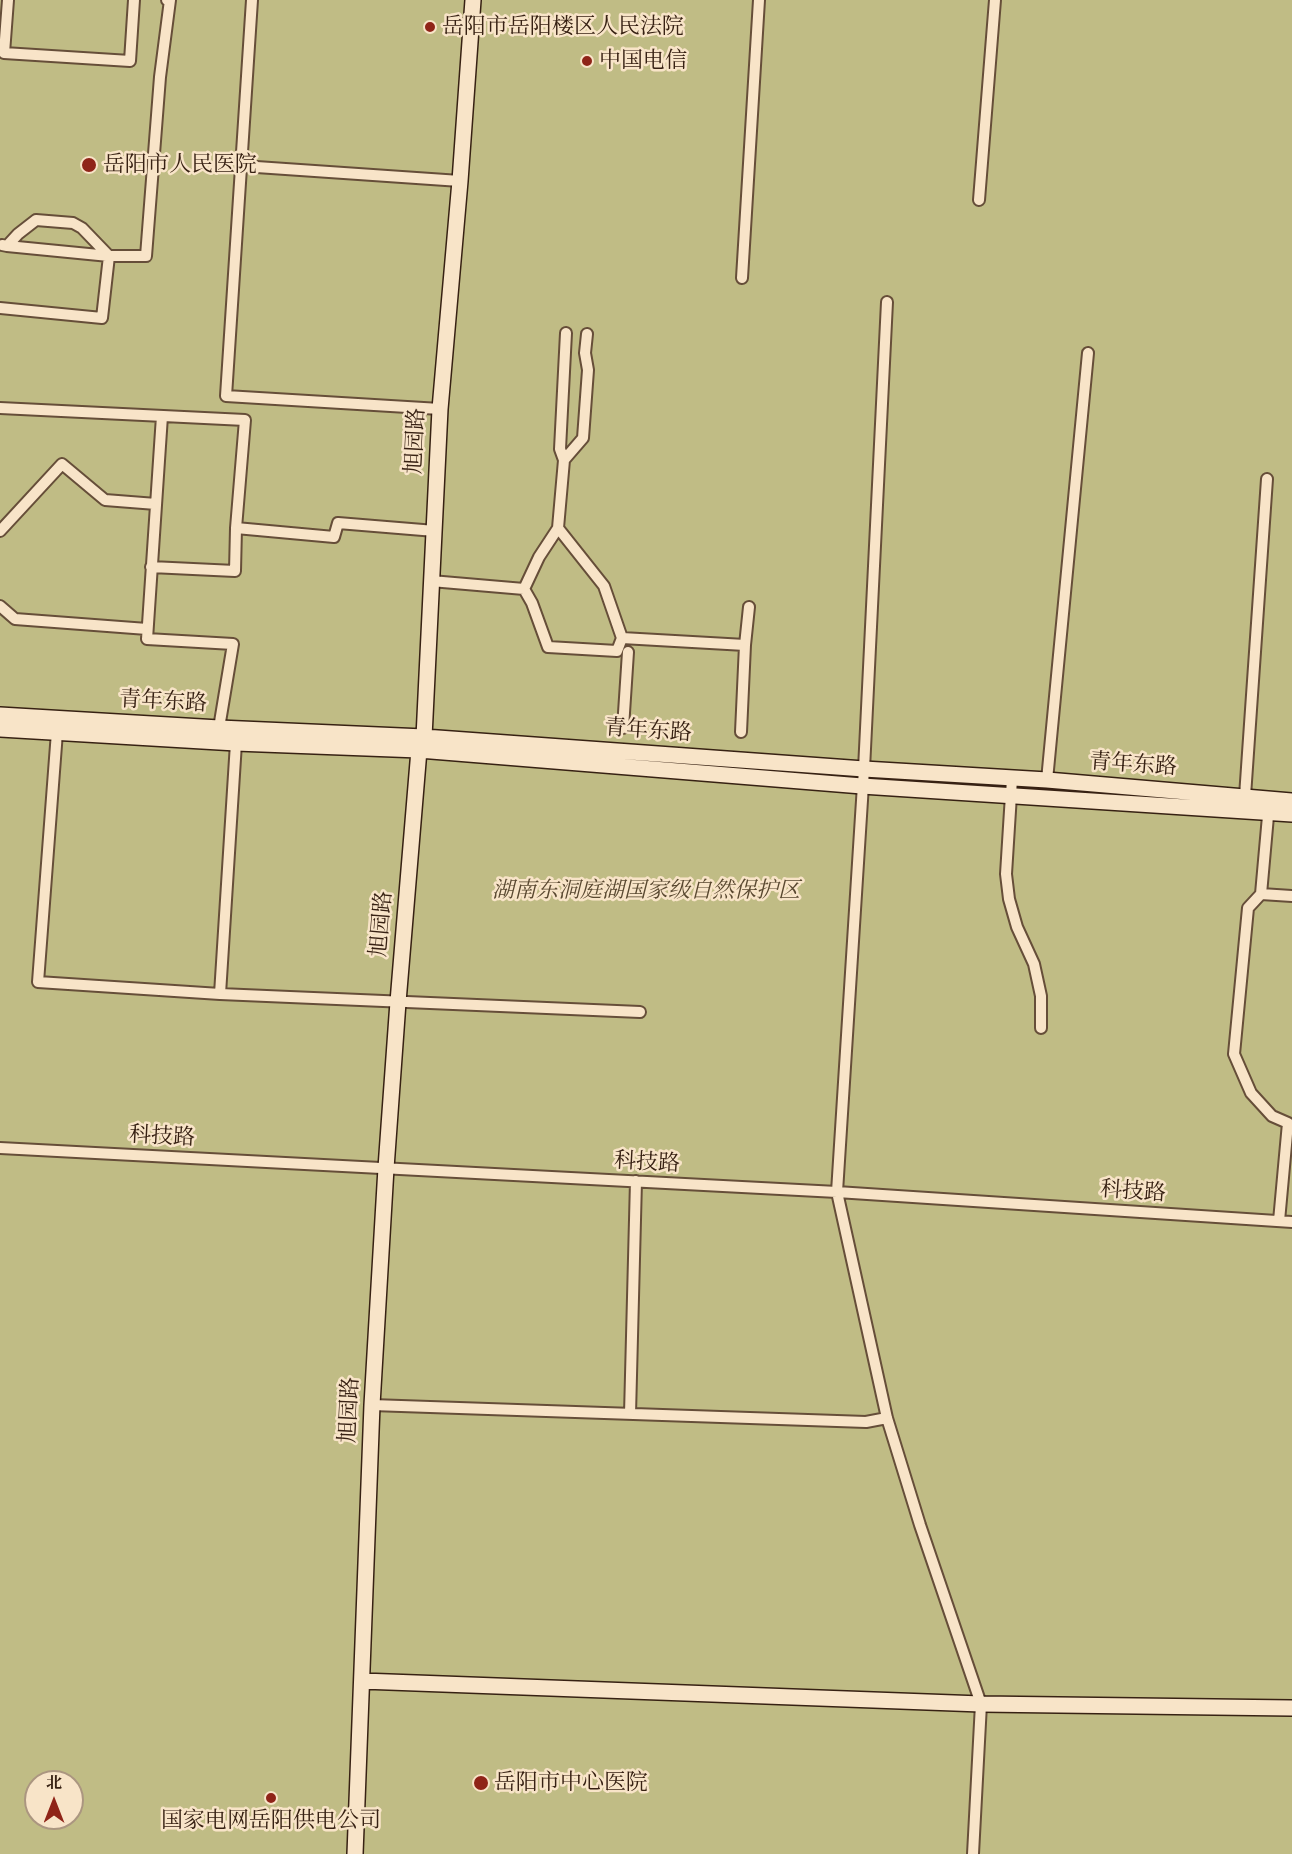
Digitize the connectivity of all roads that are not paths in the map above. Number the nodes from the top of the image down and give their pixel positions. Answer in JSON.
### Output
{"nodes":[{"id":1,"x":8,"y":0,"type":"edge"},
{"id":2,"x":135,"y":0,"type":"edge"},
{"id":3,"x":166,"y":0,"type":"edge"},
{"id":4,"x":252,"y":0,"type":"edge"},
{"id":5,"x":472,"y":0,"type":"edge"},
{"id":6,"x":759,"y":0,"type":"edge"},
{"id":7,"x":995,"y":0,"type":"edge"},
{"id":8,"x":2,"y":53,"type":"edge"},
{"id":9,"x":242,"y":166,"type":"junction"},
{"id":10,"x":460,"y":181,"type":"junction"},
{"id":11,"x":980,"y":200,"type":"dead end"},
{"id":12,"x":3,"y":245,"type":"edge"},
{"id":13,"x":109,"y":256,"type":"junction"},
{"id":14,"x":742,"y":278,"type":"dead end"},
{"id":15,"x":887,"y":302,"type":"dead end"},
{"id":16,"x":0,"y":308,"type":"edge"},
{"id":17,"x":566,"y":333,"type":"dead end"},
{"id":18,"x":587,"y":334,"type":"dead end"},
{"id":19,"x":565,"y":351,"type":"junction"},
{"id":20,"x":585,"y":353,"type":"junction"},
{"id":21,"x":1088,"y":353,"type":"dead end"},
{"id":22,"x":0,"y":408,"type":"edge"},
{"id":23,"x":440,"y":409,"type":"junction"},
{"id":24,"x":162,"y":416,"type":"junction"},
{"id":25,"x":564,"y":460,"type":"junction"},
{"id":26,"x":1267,"y":479,"type":"dead end"},
{"id":27,"x":156,"y":504,"type":"junction"},
{"id":28,"x":236,"y":528,"type":"junction"},
{"id":29,"x":558,"y":528,"type":"junction"},
{"id":30,"x":0,"y":531,"type":"edge"},
{"id":31,"x":435,"y":531,"type":"junction"},
{"id":32,"x":152,"y":567,"type":"junction"},
{"id":33,"x":431,"y":581,"type":"junction"},
{"id":34,"x":524,"y":589,"type":"junction"},
{"id":35,"x":0,"y":606,"type":"edge"},
{"id":36,"x":749,"y":607,"type":"dead end"},
{"id":37,"x":147,"y":629,"type":"junction"},
{"id":38,"x":626,"y":638,"type":"junction"},
{"id":39,"x":745,"y":645,"type":"junction"},
{"id":40,"x":622,"y":651,"type":"junction"},
{"id":41,"x":0,"y":715,"type":"edge"},
{"id":42,"x":219,"y":728,"type":"junction"},
{"id":43,"x":623,"y":728,"type":"dead end"},
{"id":44,"x":0,"y":729,"type":"edge"},
{"id":45,"x":57,"y":732,"type":"junction"},
{"id":46,"x":741,"y":732,"type":"dead end"},
{"id":47,"x":236,"y":743,"type":"junction"},
{"id":48,"x":421,"y":744,"type":"junction"},
{"id":49,"x":864,"y":770,"type":"junction"},
{"id":50,"x":1012,"y":779,"type":"junction"},
{"id":51,"x":1047,"y":780,"type":"junction"},
{"id":52,"x":862,"y":786,"type":"junction"},
{"id":53,"x":1011,"y":795,"type":"junction"},
{"id":54,"x":1245,"y":796,"type":"junction"},
{"id":55,"x":1292,"y":801,"type":"edge"},
{"id":56,"x":1269,"y":806,"type":"junction"},
{"id":57,"x":1292,"y":814,"type":"edge"},
{"id":58,"x":1261,"y":894,"type":"junction"},
{"id":59,"x":1292,"y":896,"type":"edge"},
{"id":60,"x":220,"y":994,"type":"junction"},
{"id":61,"x":398,"y":1002,"type":"junction"},
{"id":62,"x":640,"y":1012,"type":"dead end"},
{"id":63,"x":1041,"y":1028,"type":"dead end"},
{"id":64,"x":1290,"y":1123,"type":"edge"},
{"id":65,"x":0,"y":1148,"type":"edge"},
{"id":66,"x":386,"y":1168,"type":"junction"},
{"id":67,"x":636,"y":1181,"type":"junction"},
{"id":68,"x":837,"y":1192,"type":"junction"},
{"id":69,"x":1279,"y":1221,"type":"junction"},
{"id":70,"x":1292,"y":1222,"type":"edge"},
{"id":71,"x":372,"y":1405,"type":"junction"},
{"id":72,"x":630,"y":1414,"type":"junction"},
{"id":73,"x":887,"y":1418,"type":"junction"},
{"id":74,"x":362,"y":1681,"type":"junction"},
{"id":75,"x":981,"y":1704,"type":"junction"},
{"id":76,"x":1292,"y":1708,"type":"edge"},
{"id":77,"x":355,"y":1854,"type":"edge"},
{"id":78,"x":973,"y":1854,"type":"edge"}],
"edges":[{"from":1,"to":8,"type":"street"},
{"from":2,"to":8,"type":"street"},
{"from":3,"to":13,"type":"street"},
{"from":4,"to":9,"type":"street"},
{"from":5,"to":10,"type":"street","name":"旭园路"},
{"from":6,"to":14,"type":"street"},
{"from":7,"to":11,"type":"street"},
{"from":9,"to":10,"type":"street"},
{"from":9,"to":23,"type":"street"},
{"from":10,"to":23,"type":"street","name":"旭园路"},
{"from":12,"to":13,"type":"street"},
{"from":12,"to":13,"type":"street"},
{"from":13,"to":16,"type":"street"},
{"from":15,"to":49,"type":"street"},
{"from":17,"to":19,"type":"street"},
{"from":18,"to":20,"type":"street"},
{"from":19,"to":20,"type":"street"},
{"from":19,"to":25,"type":"street"},
{"from":20,"to":25,"type":"street"},
{"from":21,"to":51,"type":"street"},
{"from":22,"to":24,"type":"street"},
{"from":23,"to":31,"type":"street","name":"旭园路"},
{"from":24,"to":27,"type":"street"},
{"from":24,"to":28,"type":"street"},
{"from":25,"to":29,"type":"street"},
{"from":26,"to":54,"type":"street"},
{"from":27,"to":30,"type":"street"},
{"from":27,"to":32,"type":"street"},
{"from":28,"to":31,"type":"street"},
{"from":28,"to":32,"type":"street"},
{"from":29,"to":34,"type":"street"},
{"from":29,"to":38,"type":"street"},
{"from":31,"to":33,"type":"street","name":"旭园路"},
{"from":32,"to":37,"type":"street"},
{"from":33,"to":34,"type":"street"},
{"from":33,"to":48,"type":"street","name":"旭园路"},
{"from":34,"to":40,"type":"street"},
{"from":35,"to":37,"type":"street"},
{"from":36,"to":39,"type":"street"},
{"from":37,"to":42,"type":"street"},
{"from":38,"to":39,"type":"street"},
{"from":38,"to":40,"type":"street"},
{"from":39,"to":46,"type":"street"},
{"from":40,"to":43,"type":"street"},
{"from":41,"to":42,"type":"street","name":"青年东路"},
{"from":42,"to":48,"type":"street","name":"青年东路"},
{"from":44,"to":45,"type":"street","name":"青年东路"},
{"from":45,"to":47,"type":"street","name":"青年东路"},
{"from":45,"to":60,"type":"street"},
{"from":47,"to":48,"type":"street","name":"青年东路"},
{"from":47,"to":60,"type":"street"},
{"from":48,"to":49,"type":"street","name":"青年东路"},
{"from":48,"to":52,"type":"street","name":"青年东路"},
{"from":48,"to":61,"type":"street","name":"旭园路"},
{"from":49,"to":50,"type":"street","name":"青年东路"},
{"from":49,"to":52,"type":"street"},
{"from":50,"to":51,"type":"street","name":"青年东路"},
{"from":50,"to":53,"type":"street"},
{"from":51,"to":54,"type":"street","name":"青年东路"},
{"from":52,"to":53,"type":"street","name":"青年东路"},
{"from":52,"to":68,"type":"street"},
{"from":53,"to":56,"type":"street","name":"青年东路"},
{"from":53,"to":63,"type":"street"},
{"from":54,"to":56,"type":"street","name":"青年东路"},
{"from":55,"to":56,"type":"street","name":"青年东路"},
{"from":56,"to":57,"type":"street","name":"青年东路"},
{"from":56,"to":58,"type":"street"},
{"from":58,"to":59,"type":"street"},
{"from":58,"to":64,"type":"street"},
{"from":60,"to":61,"type":"street"},
{"from":61,"to":62,"type":"street"},
{"from":61,"to":66,"type":"street","name":"旭园路"},
{"from":64,"to":69,"type":"street"},
{"from":65,"to":66,"type":"street","name":"科技路"},
{"from":66,"to":67,"type":"street","name":"科技路"},
{"from":66,"to":71,"type":"street","name":"旭园路"},
{"from":67,"to":68,"type":"street","name":"科技路"},
{"from":67,"to":72,"type":"street"},
{"from":68,"to":69,"type":"street","name":"科技路"},
{"from":68,"to":73,"type":"street"},
{"from":69,"to":70,"type":"street","name":"科技路"},
{"from":71,"to":72,"type":"street"},
{"from":71,"to":74,"type":"street","name":"旭园路"},
{"from":72,"to":73,"type":"street"},
{"from":73,"to":75,"type":"street"},
{"from":74,"to":75,"type":"street"},
{"from":74,"to":77,"type":"street","name":"旭园路"},
{"from":75,"to":76,"type":"street"},
{"from":75,"to":78,"type":"street"}]}
